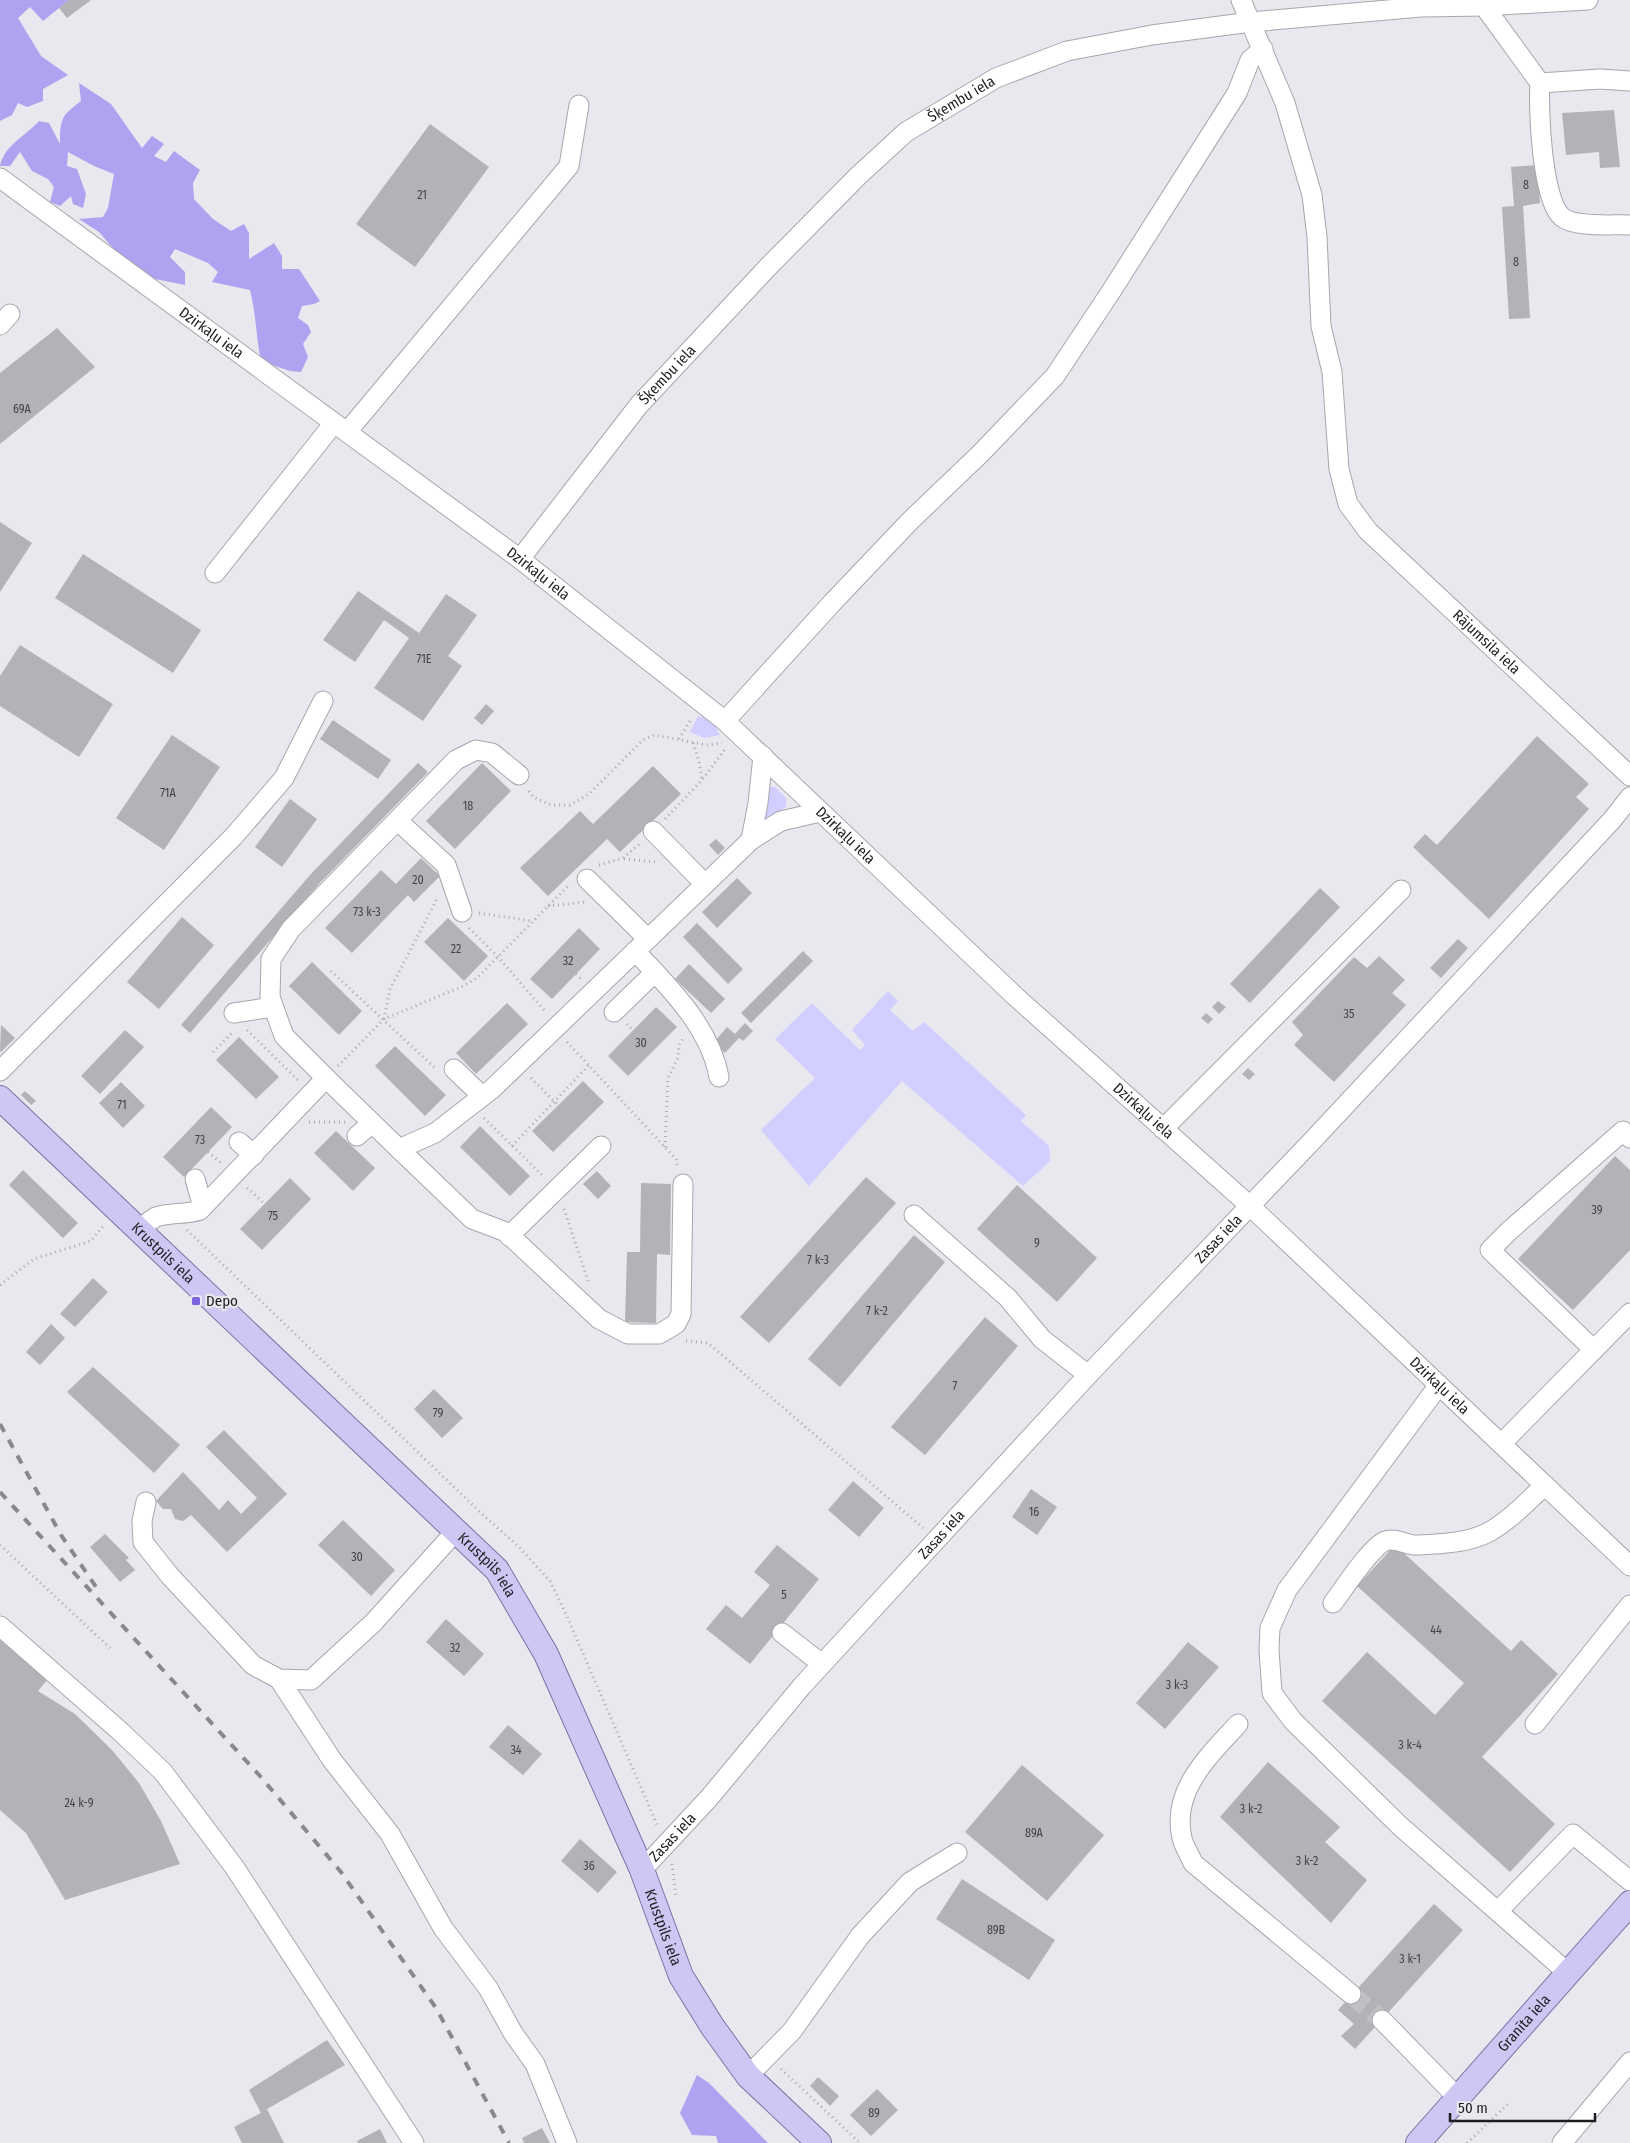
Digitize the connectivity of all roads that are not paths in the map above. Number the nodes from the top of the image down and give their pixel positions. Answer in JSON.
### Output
{"nodes":[{"id":1,"x":1241,"y":0,"type":"edge"},
{"id":2,"x":1588,"y":0,"type":"edge"},
{"id":3,"x":1484,"y":6,"type":"junction"},
{"id":4,"x":1251,"y":22,"type":"junction"},
{"id":5,"x":1263,"y":49,"type":"junction"},
{"id":6,"x":1630,"y":81,"type":"edge"},
{"id":7,"x":1540,"y":83,"type":"junction"},
{"id":8,"x":578,"y":105,"type":"dead end"},
{"id":9,"x":0,"y":178,"type":"edge"},
{"id":10,"x":1630,"y":225,"type":"edge"},
{"id":11,"x":341,"y":428,"type":"junction"},
{"id":12,"x":520,"y":559,"type":"junction"},
{"id":13,"x":215,"y":573,"type":"dead end"},
{"id":14,"x":322,"y":701,"type":"dead end"},
{"id":15,"x":725,"y":722,"type":"junction"},
{"id":16,"x":763,"y":756,"type":"junction"},
{"id":17,"x":519,"y":775,"type":"road end"},
{"id":18,"x":1630,"y":776,"type":"edge"},
{"id":19,"x":1630,"y":797,"type":"edge"},
{"id":20,"x":820,"y":812,"type":"junction"},
{"id":21,"x":398,"y":820,"type":"junction"},
{"id":22,"x":653,"y":832,"type":"road end"},
{"id":23,"x":751,"y":840,"type":"junction"},
{"id":24,"x":585,"y":875,"type":"road end"},
{"id":25,"x":705,"y":884,"type":"junction"},
{"id":26,"x":1401,"y":890,"type":"dead end"},
{"id":27,"x":462,"y":912,"type":"road end"},
{"id":28,"x":642,"y":945,"type":"junction"},
{"id":29,"x":655,"y":972,"type":"junction"},
{"id":30,"x":273,"y":1007,"type":"junction"},
{"id":31,"x":614,"y":1012,"type":"dead end"},
{"id":32,"x":237,"y":1022,"type":"road end"},
{"id":33,"x":454,"y":1069,"type":"dead end"},
{"id":34,"x":0,"y":1071,"type":"edge"},
{"id":35,"x":719,"y":1076,"type":"dead end"},
{"id":36,"x":326,"y":1078,"type":"junction"},
{"id":37,"x":482,"y":1096,"type":"junction"},
{"id":38,"x":0,"y":1098,"type":"edge"},
{"id":39,"x":372,"y":1123,"type":"junction"},
{"id":40,"x":1163,"y":1129,"type":"junction"},
{"id":41,"x":357,"y":1136,"type":"dead end"},
{"id":42,"x":1630,"y":1138,"type":"edge"},
{"id":43,"x":239,"y":1142,"type":"dead end"},
{"id":44,"x":601,"y":1146,"type":"dead end"},
{"id":45,"x":399,"y":1149,"type":"junction"},
{"id":46,"x":254,"y":1155,"type":"junction"},
{"id":47,"x":195,"y":1179,"type":"dead end"},
{"id":48,"x":683,"y":1184,"type":"road end"},
{"id":49,"x":1250,"y":1206,"type":"junction"},
{"id":50,"x":203,"y":1207,"type":"junction"},
{"id":51,"x":914,"y":1215,"type":"dead end"},
{"id":52,"x":140,"y":1229,"type":"junction"},
{"id":53,"x":509,"y":1236,"type":"junction"},
{"id":54,"x":1630,"y":1313,"type":"edge"},
{"id":55,"x":1594,"y":1350,"type":"junction"},
{"id":56,"x":1088,"y":1375,"type":"junction"},
{"id":57,"x":1439,"y":1385,"type":"junction"},
{"id":58,"x":1501,"y":1444,"type":"junction"},
{"id":59,"x":1545,"y":1485,"type":"junction"},
{"id":60,"x":146,"y":1502,"type":"dead end"},
{"id":61,"x":456,"y":1531,"type":"junction"},
{"id":62,"x":1630,"y":1566,"type":"edge"},
{"id":63,"x":1333,"y":1603,"type":"dead end"},
{"id":64,"x":1630,"y":1605,"type":"edge"},
{"id":65,"x":0,"y":1626,"type":"edge"},
{"id":66,"x":782,"y":1633,"type":"dead end"},
{"id":67,"x":822,"y":1664,"type":"junction"},
{"id":68,"x":279,"y":1679,"type":"junction"},
{"id":69,"x":1238,"y":1724,"type":"dead end"},
{"id":70,"x":1536,"y":1724,"type":"dead end"},
{"id":71,"x":957,"y":1853,"type":"dead end"},
{"id":72,"x":642,"y":1870,"type":"junction"},
{"id":73,"x":1630,"y":1881,"type":"edge"},
{"id":74,"x":1630,"y":1903,"type":"edge"},
{"id":75,"x":1498,"y":1911,"type":"junction"},
{"id":76,"x":1568,"y":1973,"type":"junction"},
{"id":77,"x":1351,"y":1994,"type":"tunnel mouth"},
{"id":78,"x":1382,"y":2020,"type":"tunnel mouth"},
{"id":79,"x":1630,"y":2062,"type":"edge"},
{"id":80,"x":748,"y":2076,"type":"junction"},
{"id":81,"x":1458,"y":2098,"type":"junction"},
{"id":82,"x":414,"y":2143,"type":"edge"},
{"id":83,"x":567,"y":2143,"type":"edge"},
{"id":84,"x":818,"y":2143,"type":"edge"},
{"id":85,"x":1418,"y":2143,"type":"edge"},
{"id":86,"x":1562,"y":2143,"type":"edge"}],
"edges":[{"from":1,"to":4,"type":"street"},
{"from":2,"to":3,"type":"street","name":"Šķembu iela"},
{"from":3,"to":4,"type":"street","name":"Šķembu iela"},
{"from":3,"to":7,"type":"street"},
{"from":4,"to":5,"type":"street"},
{"from":4,"to":12,"type":"street","name":"Šķembu iela"},
{"from":5,"to":15,"type":"street"},
{"from":5,"to":18,"type":"street","name":"Rājumsila iela"},
{"from":6,"to":7,"type":"street"},
{"from":7,"to":10,"type":"street"},
{"from":8,"to":11,"type":"street"},
{"from":9,"to":11,"type":"street","name":"Dzirkaļu iela"},
{"from":11,"to":12,"type":"street","name":"Dzirkaļu iela"},
{"from":11,"to":13,"type":"street"},
{"from":12,"to":15,"type":"street","name":"Dzirkaļu iela"},
{"from":14,"to":34,"type":"street"},
{"from":15,"to":16,"type":"street","name":"Dzirkaļu iela"},
{"from":16,"to":20,"type":"street","name":"Dzirkaļu iela"},
{"from":16,"to":23,"type":"street"},
{"from":17,"to":21,"type":"street"},
{"from":19,"to":49,"type":"street","name":"Zasas iela"},
{"from":20,"to":23,"type":"street"},
{"from":20,"to":40,"type":"street","name":"Dzirkaļu iela"},
{"from":21,"to":27,"type":"street"},
{"from":21,"to":30,"type":"street"},
{"from":22,"to":25,"type":"street"},
{"from":23,"to":25,"type":"street"},
{"from":24,"to":28,"type":"street"},
{"from":25,"to":28,"type":"street"},
{"from":26,"to":40,"type":"street"},
{"from":28,"to":29,"type":"street"},
{"from":28,"to":37,"type":"street"},
{"from":29,"to":31,"type":"street"},
{"from":29,"to":35,"type":"street"},
{"from":30,"to":32,"type":"street"},
{"from":30,"to":36,"type":"street"},
{"from":33,"to":37,"type":"street"},
{"from":36,"to":39,"type":"street"},
{"from":36,"to":46,"type":"street"},
{"from":37,"to":45,"type":"street"},
{"from":38,"to":52,"type":"main road","name":"Krustpils iela"},
{"from":39,"to":41,"type":"street"},
{"from":39,"to":45,"type":"street"},
{"from":40,"to":49,"type":"street","name":"Dzirkaļu iela"},
{"from":42,"to":55,"type":"street"},
{"from":43,"to":46,"type":"street"},
{"from":44,"to":53,"type":"street"},
{"from":45,"to":53,"type":"street"},
{"from":46,"to":50,"type":"street"},
{"from":47,"to":50,"type":"street"},
{"from":48,"to":53,"type":"street"},
{"from":49,"to":56,"type":"street","name":"Zasas iela"},
{"from":49,"to":57,"type":"street","name":"Dzirkaļu iela"},
{"from":50,"to":52,"type":"street"},
{"from":51,"to":56,"type":"street"},
{"from":52,"to":61,"type":"main road","name":"Krustpils iela"},
{"from":54,"to":55,"type":"street"},
{"from":55,"to":58,"type":"street"},
{"from":56,"to":67,"type":"street","name":"Zasas iela"},
{"from":57,"to":58,"type":"street","name":"Dzirkaļu iela"},
{"from":57,"to":75,"type":"street"},
{"from":58,"to":59,"type":"street","name":"Dzirkaļu iela"},
{"from":59,"to":62,"type":"street","name":"Dzirkaļu iela"},
{"from":59,"to":63,"type":"street"},
{"from":60,"to":68,"type":"street"},
{"from":61,"to":68,"type":"street"},
{"from":61,"to":72,"type":"main road","name":"Krustpils iela"},
{"from":64,"to":70,"type":"street"},
{"from":65,"to":82,"type":"street"},
{"from":66,"to":67,"type":"street"},
{"from":67,"to":72,"type":"street","name":"Zasas iela"},
{"from":68,"to":83,"type":"street"},
{"from":69,"to":77,"type":"street"},
{"from":71,"to":80,"type":"street"},
{"from":72,"to":80,"type":"main road","name":"Krustpils iela"},
{"from":73,"to":75,"type":"street"},
{"from":74,"to":76,"type":"main road","name":"Granīta iela"},
{"from":75,"to":76,"type":"street"},
{"from":76,"to":81,"type":"main road","name":"Granīta iela"},
{"from":78,"to":81,"type":"street"},
{"from":79,"to":86,"type":"street"},
{"from":80,"to":84,"type":"main road","name":"Krustpils iela"},
{"from":81,"to":85,"type":"main road","name":"Granīta iela"}]}
